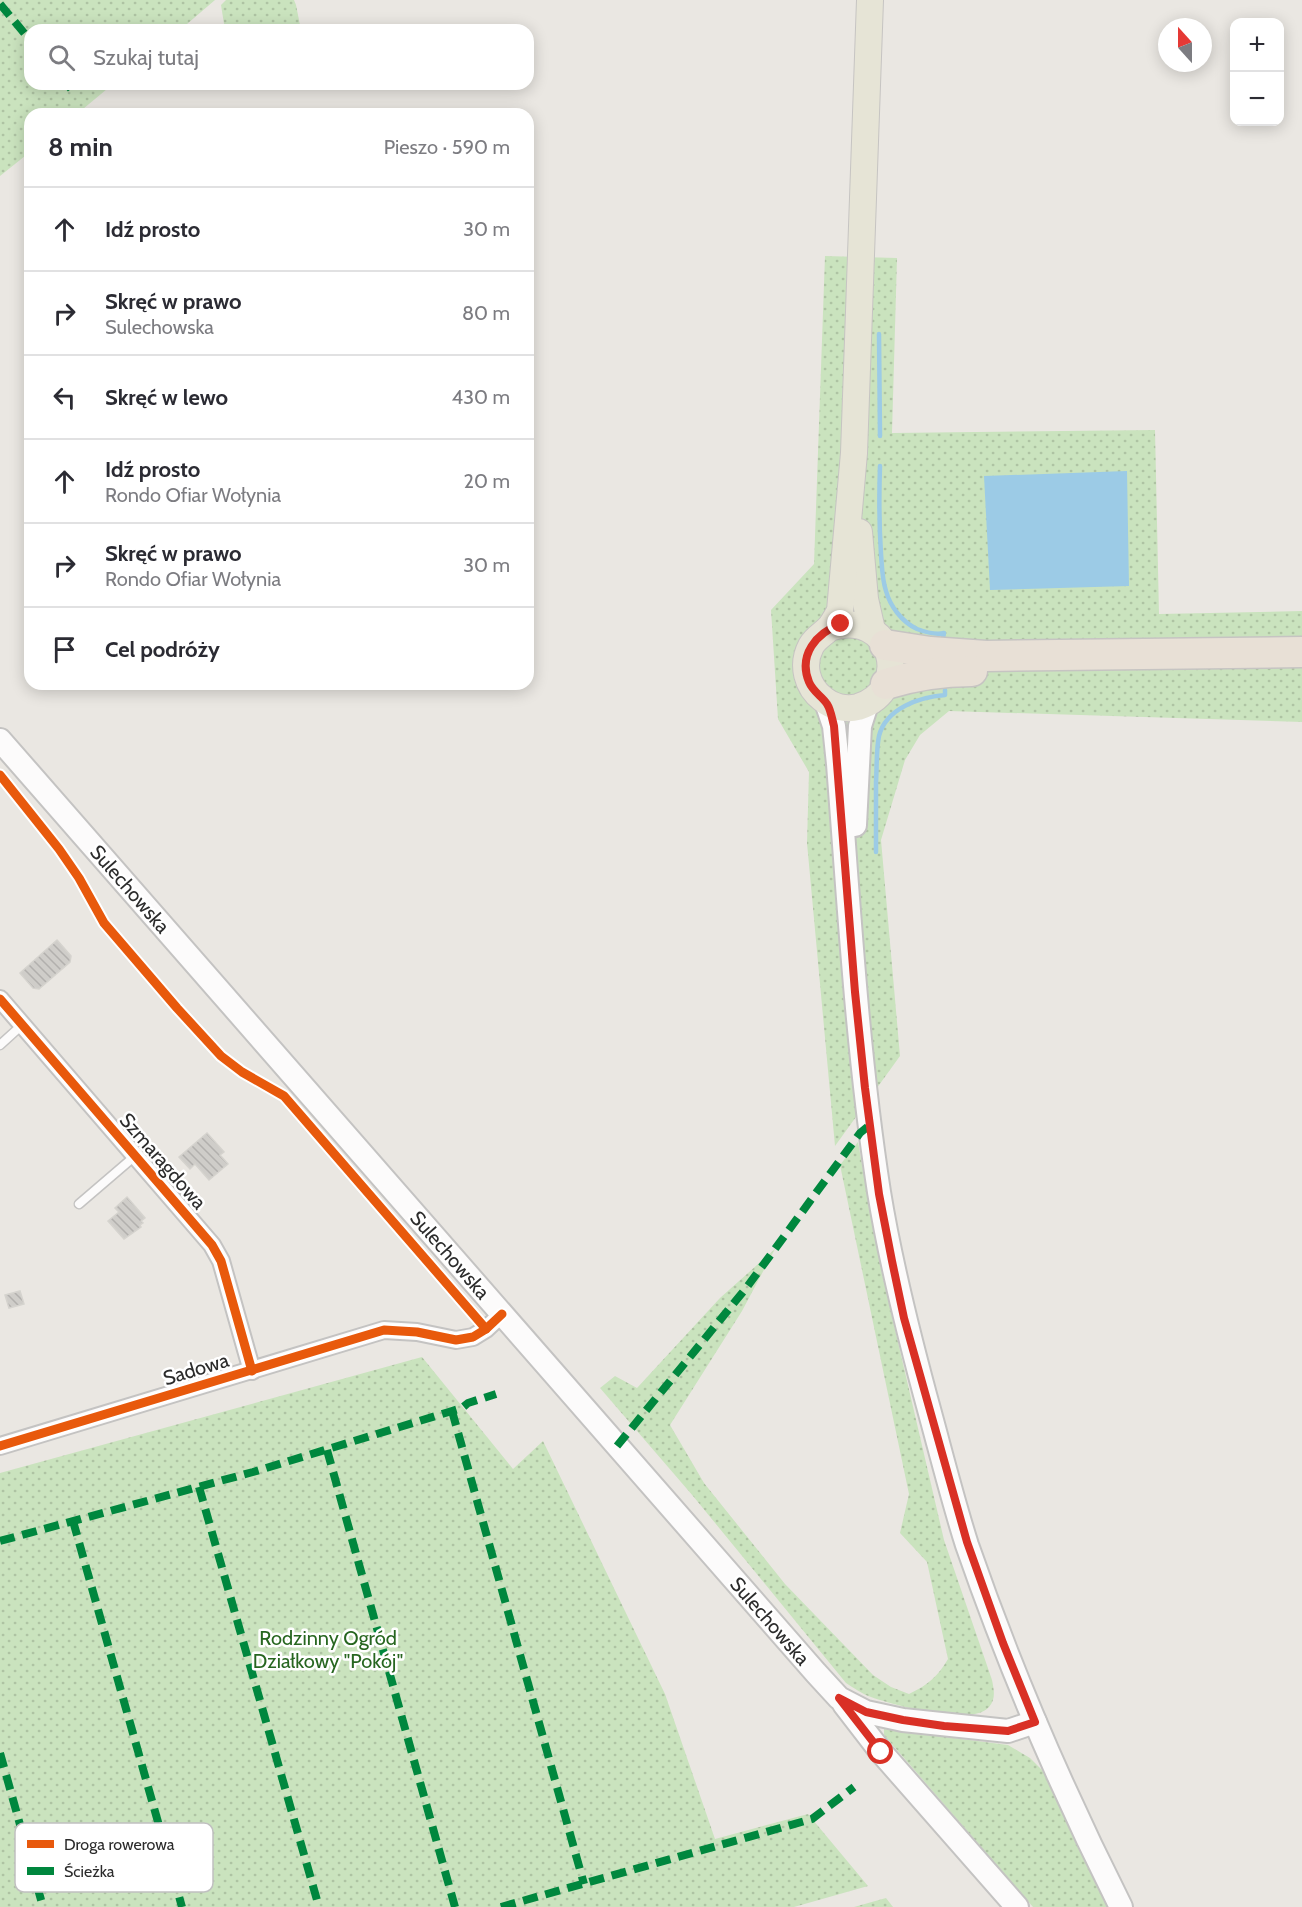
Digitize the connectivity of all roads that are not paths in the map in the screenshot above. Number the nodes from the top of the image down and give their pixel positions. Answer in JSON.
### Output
{"nodes":[{"id":1,"x":870,"y":0,"type":"edge"},
{"id":2,"x":853,"y":469,"type":"junction"},
{"id":3,"x":829,"y":628,"type":"junction"},
{"id":4,"x":878,"y":638,"type":"junction"},
{"id":5,"x":1302,"y":652,"type":"edge"},
{"id":6,"x":1302,"y":669,"type":"edge"},
{"id":7,"x":876,"y":694,"type":"junction"},
{"id":8,"x":826,"y":702,"type":"junction"},
{"id":9,"x":0,"y":740,"type":"edge"},
{"id":10,"x":850,"y":917,"type":"junction"},
{"id":11,"x":0,"y":999,"type":"edge"},
{"id":12,"x":22,"y":1025,"type":"junction"},
{"id":13,"x":0,"y":1045,"type":"edge"},
{"id":14,"x":135,"y":1156,"type":"junction"},
{"id":15,"x":79,"y":1204,"type":"dead end"},
{"id":16,"x":501,"y":1314,"type":"junction"},
{"id":17,"x":252,"y":1371,"type":"junction"},
{"id":18,"x":0,"y":1446,"type":"edge"},
{"id":19,"x":839,"y":1698,"type":"junction"},
{"id":20,"x":1035,"y":1722,"type":"junction"},
{"id":21,"x":1017,"y":1907,"type":"edge"},
{"id":22,"x":1121,"y":1907,"type":"edge"}],
"edges":[{"from":1,"to":2,"type":"main road"},
{"from":2,"to":3,"type":"main road"},
{"from":2,"to":4,"type":"main road"},
{"from":3,"to":4,"type":"main road"},
{"from":3,"to":8,"type":"main road"},
{"from":4,"to":5,"type":"highway"},
{"from":4,"to":7,"type":"main road"},
{"from":6,"to":7,"type":"highway"},
{"from":7,"to":8,"type":"main road"},
{"from":7,"to":10,"type":"main road"},
{"from":8,"to":10,"type":"main road"},
{"from":9,"to":16,"type":"main road","name":"Sulechowska"},
{"from":10,"to":20,"type":"main road"},
{"from":11,"to":12,"type":"street","name":"Szmaragdowa"},
{"from":12,"to":13,"type":"lane"},
{"from":12,"to":14,"type":"street","name":"Szmaragdowa"},
{"from":14,"to":15,"type":"lane","name":"Szmaragdowa"},
{"from":14,"to":17,"type":"street","name":"Szmaragdowa"},
{"from":16,"to":17,"type":"street","name":"Sadowa"},
{"from":16,"to":19,"type":"main road","name":"Sulechowska"},
{"from":17,"to":18,"type":"street","name":"Sadowa"},
{"from":19,"to":20,"type":"main road","name":"Sulechowska"},
{"from":19,"to":21,"type":"main road"},
{"from":20,"to":22,"type":"main road"}]}
